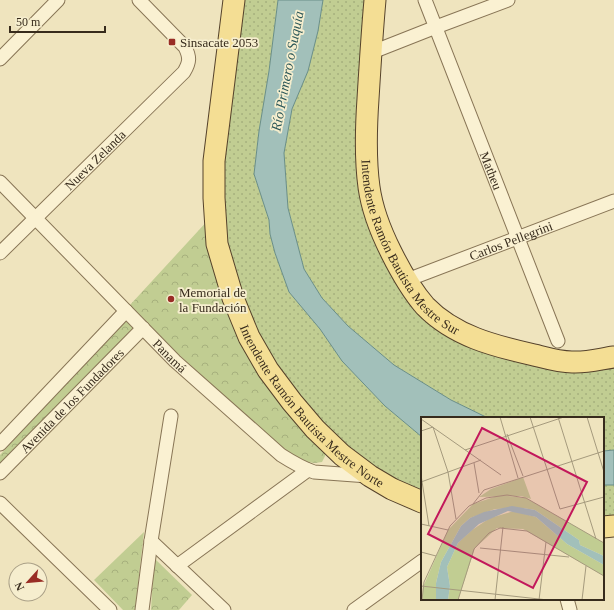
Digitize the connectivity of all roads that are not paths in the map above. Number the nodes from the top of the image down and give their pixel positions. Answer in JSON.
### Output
{"nodes":[{"id":1,"x":58,"y":0,"type":"edge"},
{"id":2,"x":139,"y":0,"type":"edge"},
{"id":3,"x":234,"y":0,"type":"edge"},
{"id":4,"x":375,"y":0,"type":"edge"},
{"id":5,"x":425,"y":0,"type":"edge"},
{"id":6,"x":508,"y":0,"type":"edge"},
{"id":7,"x":436,"y":27,"type":"junction"},
{"id":8,"x":370,"y":53,"type":"junction"},
{"id":9,"x":0,"y":59,"type":"edge"},
{"id":10,"x":0,"y":182,"type":"edge"},
{"id":11,"x":614,"y":201,"type":"edge"},
{"id":12,"x":36,"y":218,"type":"junction"},
{"id":13,"x":518,"y":237,"type":"junction"},
{"id":14,"x":0,"y":253,"type":"edge"},
{"id":15,"x":407,"y":280,"type":"junction"},
{"id":16,"x":126,"y":311,"type":"junction"},
{"id":17,"x":143,"y":328,"type":"junction"},
{"id":18,"x":558,"y":341,"type":"dead end"},
{"id":19,"x":614,"y":357,"type":"edge"},
{"id":20,"x":171,"y":416,"type":"dead end"},
{"id":21,"x":0,"y":444,"type":"edge"},
{"id":22,"x":308,"y":470,"type":"junction"},
{"id":23,"x":0,"y":472,"type":"edge"},
{"id":24,"x":370,"y":476,"type":"junction"},
{"id":25,"x":421,"y":502,"type":"edge"},
{"id":26,"x":0,"y":503,"type":"edge"},
{"id":27,"x":614,"y":526,"type":"edge"},
{"id":28,"x":604,"y":527,"type":"edge"},
{"id":29,"x":152,"y":541,"type":"junction"},
{"id":30,"x":421,"y":562,"type":"edge"},
{"id":31,"x":177,"y":566,"type":"junction"},
{"id":32,"x":567,"y":600,"type":"edge"},
{"id":33,"x":110,"y":610,"type":"edge"},
{"id":34,"x":142,"y":610,"type":"edge"},
{"id":35,"x":224,"y":610,"type":"edge"},
{"id":36,"x":354,"y":610,"type":"edge"},
{"id":37,"x":570,"y":610,"type":"edge"}],
"edges":[{"from":1,"to":9,"type":"street"},
{"from":2,"to":12,"type":"street","name":"Nueva Zelanda"},
{"from":3,"to":24,"type":"main road","name":"Intendente Ramón Bautista Mestre Norte"},
{"from":4,"to":8,"type":"main road","name":"Intendente Ramón Bautista Mestre Sur"},
{"from":5,"to":7,"type":"street","name":"Matheu"},
{"from":6,"to":7,"type":"street"},
{"from":7,"to":8,"type":"street"},
{"from":7,"to":13,"type":"street","name":"Matheu"},
{"from":8,"to":15,"type":"main road","name":"Intendente Ramón Bautista Mestre Sur"},
{"from":10,"to":12,"type":"street","name":"Panamá"},
{"from":11,"to":13,"type":"street","name":"Carlos Pellegrini"},
{"from":12,"to":14,"type":"street","name":"Nueva Zelanda"},
{"from":12,"to":16,"type":"street","name":"Panamá"},
{"from":13,"to":15,"type":"street","name":"Carlos Pellegrini"},
{"from":13,"to":18,"type":"street","name":"Matheu"},
{"from":15,"to":19,"type":"main road","name":"Intendente Ramón Bautista Mestre Sur"},
{"from":16,"to":17,"type":"street","name":"Panamá"},
{"from":16,"to":21,"type":"street","name":"Avenida de los Fundadores"},
{"from":17,"to":22,"type":"street","name":"Panamá"},
{"from":17,"to":23,"type":"street","name":"Avenida de los Fundadores"},
{"from":20,"to":29,"type":"street"},
{"from":22,"to":24,"type":"street","name":"Panamá"},
{"from":22,"to":31,"type":"street"},
{"from":24,"to":25,"type":"main road","name":"Intendente Ramón Bautista Mestre Norte"},
{"from":26,"to":33,"type":"street"},
{"from":27,"to":28,"type":"main road"},
{"from":29,"to":31,"type":"street"},
{"from":29,"to":34,"type":"street"},
{"from":30,"to":36,"type":"street"},
{"from":31,"to":35,"type":"street"},
{"from":32,"to":37,"type":"street"}]}
